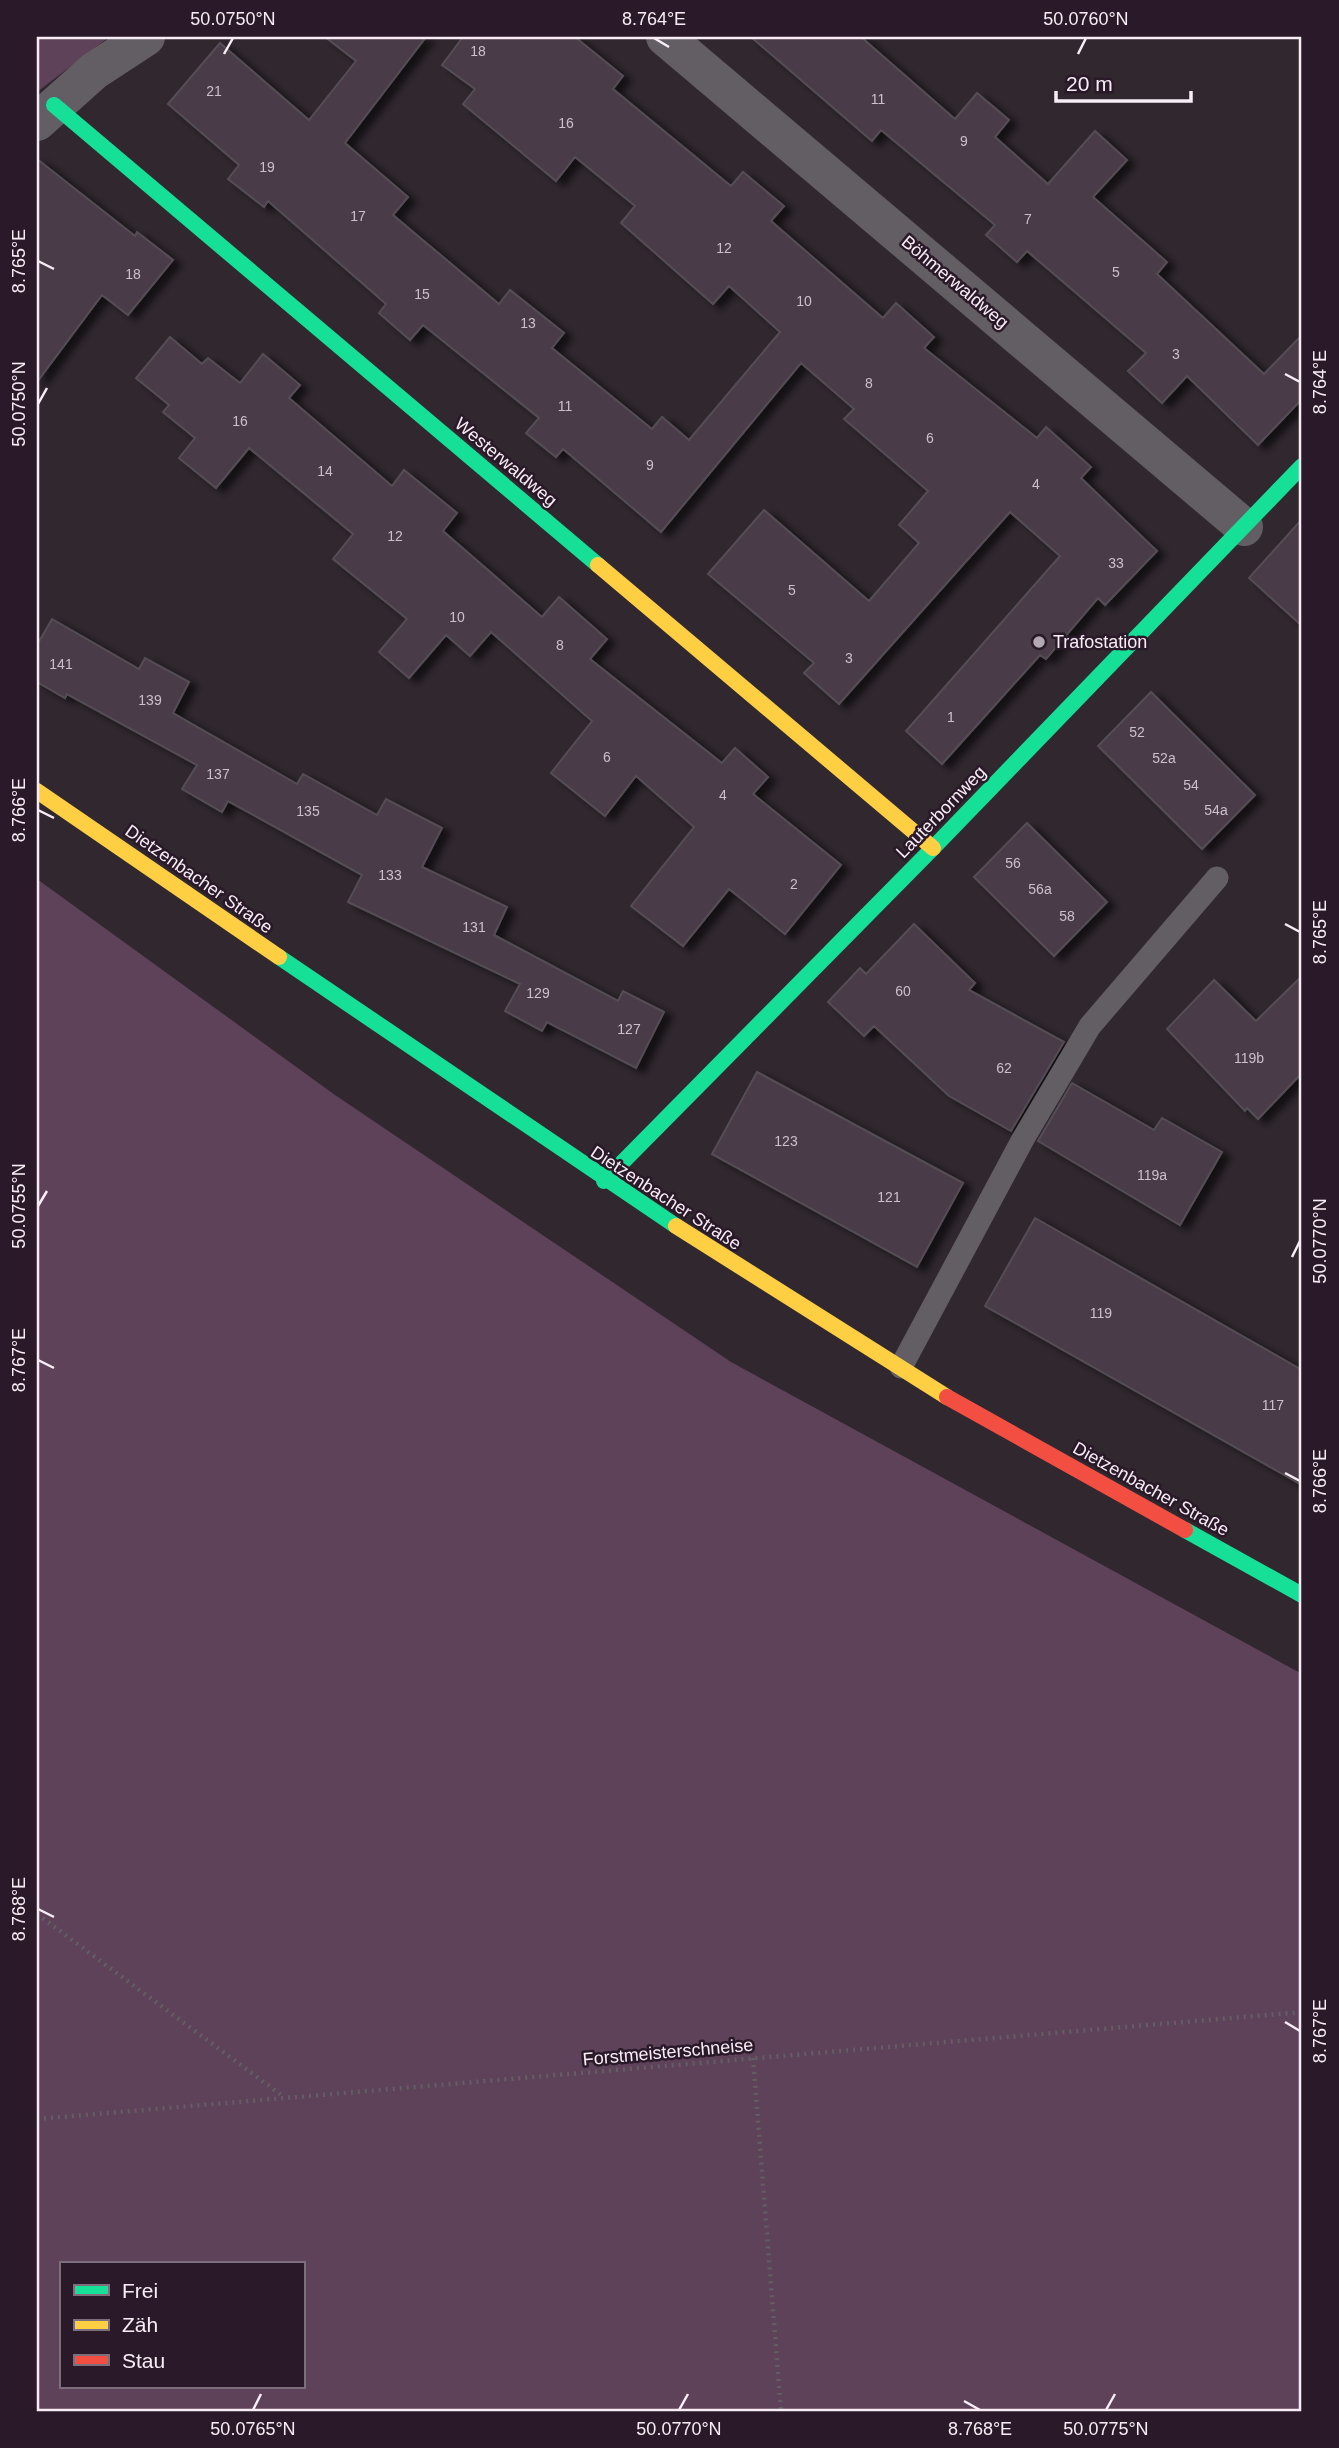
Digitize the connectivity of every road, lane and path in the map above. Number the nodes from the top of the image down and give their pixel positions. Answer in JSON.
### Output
{"nodes":[{"id":1,"x":146,"y":37,"type":"edge"},
{"id":2,"x":665,"y":37,"type":"edge"},
{"id":3,"x":45,"y":113,"type":"edge"},
{"id":4,"x":1302,"y":466,"type":"edge"},
{"id":5,"x":1244,"y":527,"type":"junction"},
{"id":6,"x":37,"y":791,"type":"edge"},
{"id":7,"x":933,"y":848,"type":"junction"},
{"id":8,"x":1217,"y":878,"type":"dead end"},
{"id":9,"x":604,"y":1181,"type":"junction"},
{"id":10,"x":901,"y":1367,"type":"junction"},
{"id":11,"x":1302,"y":1595,"type":"edge"},
{"id":12,"x":37,"y":1914,"type":"edge"},
{"id":13,"x":1302,"y":2012,"type":"edge"},
{"id":14,"x":753,"y":2058,"type":"junction"},
{"id":15,"x":285,"y":2098,"type":"junction"},
{"id":16,"x":37,"y":2119,"type":"edge"},
{"id":17,"x":782,"y":2411,"type":"edge"}],
"edges":[{"from":1,"to":3,"type":"street"},
{"from":2,"to":5,"type":"street","name":"Böhmerwaldweg"},
{"from":3,"to":7,"type":"street","name":"Westerwaldweg"},
{"from":4,"to":5,"type":"street","name":"Lauterbornweg"},
{"from":5,"to":7,"type":"street","name":"Lauterbornweg"},
{"from":6,"to":9,"type":"street","name":"Dietzenbacher Straße"},
{"from":7,"to":9,"type":"street","name":"Lauterbornweg"},
{"from":8,"to":10,"type":"lane"},
{"from":9,"to":10,"type":"street","name":"Dietzenbacher Straße"},
{"from":10,"to":11,"type":"street","name":"Dietzenbacher Straße"},
{"from":12,"to":15,"type":"path"},
{"from":13,"to":14,"type":"path","name":"Forstmeisterschneise"},
{"from":14,"to":15,"type":"path","name":"Forstmeisterschneise"},
{"from":14,"to":17,"type":"path"},
{"from":15,"to":16,"type":"path","name":"Forstmeisterschneise"}]}
